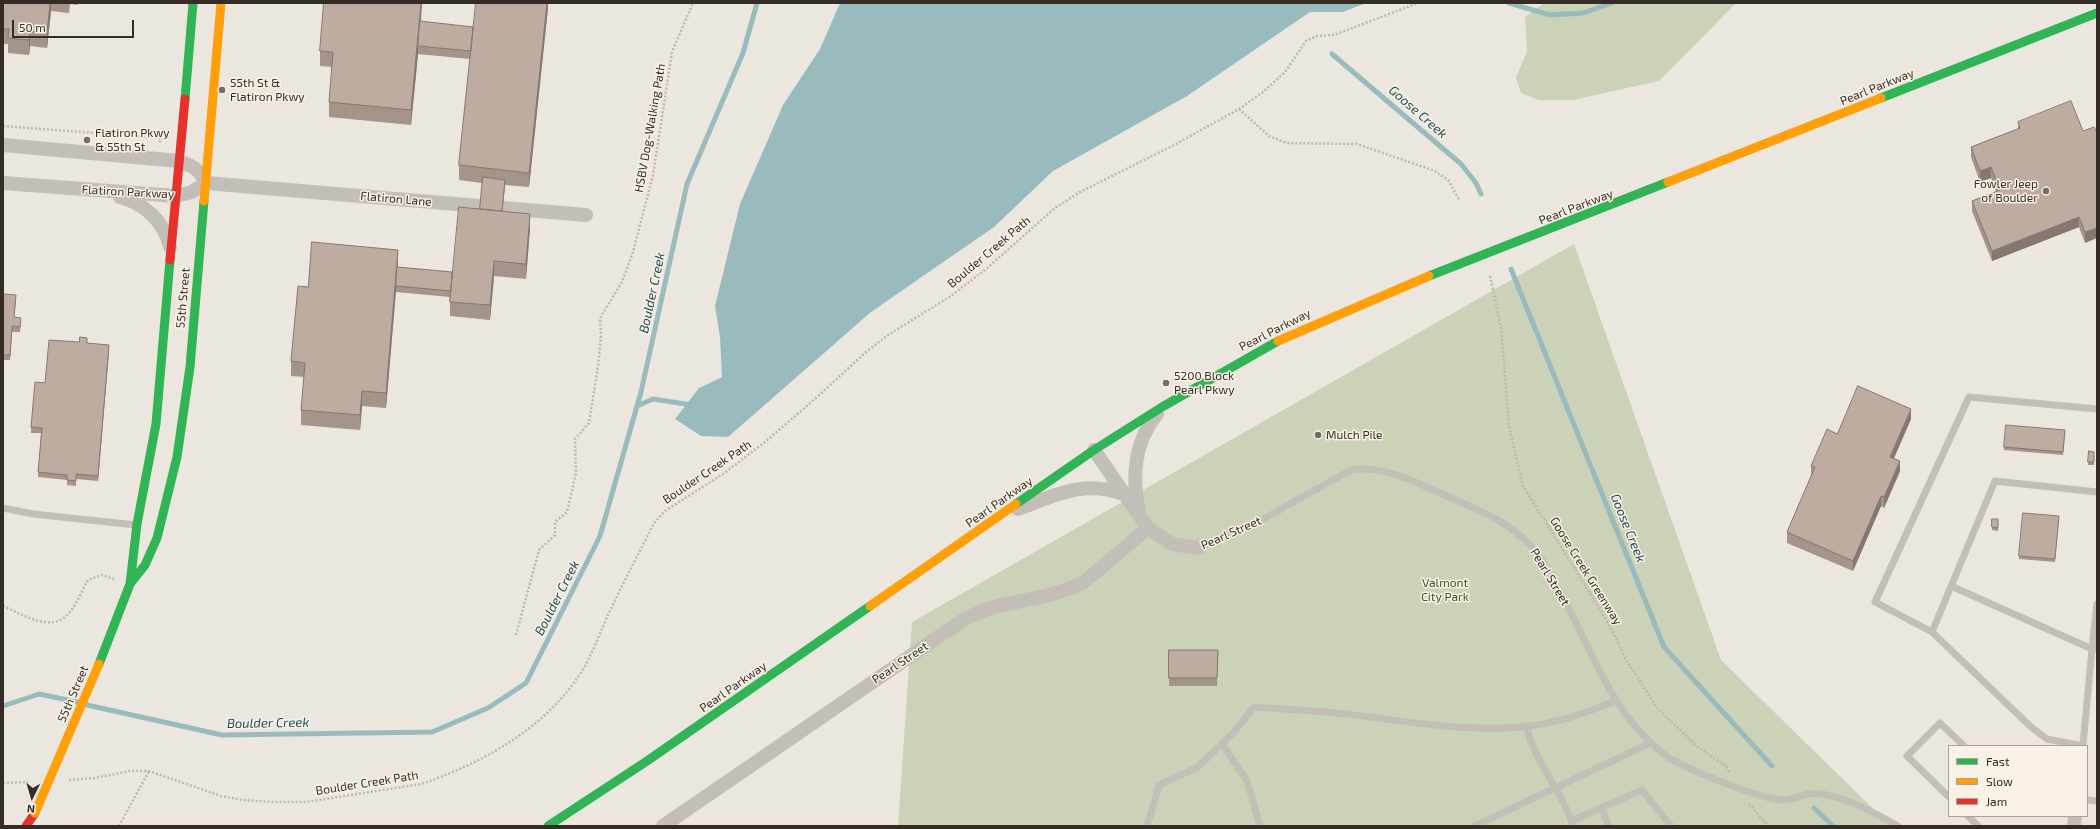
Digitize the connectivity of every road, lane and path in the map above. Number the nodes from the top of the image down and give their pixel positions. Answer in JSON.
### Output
{"nodes":[{"id":1,"x":193,"y":3,"type":"edge"},
{"id":2,"x":221,"y":3,"type":"edge"},
{"id":3,"x":693,"y":3,"type":"edge"},
{"id":4,"x":1418,"y":3,"type":"edge"},
{"id":5,"x":2097,"y":13,"type":"edge"},
{"id":6,"x":1239,"y":109,"type":"junction"},
{"id":7,"x":3,"y":126,"type":"edge"},
{"id":8,"x":160,"y":144,"type":"dead end"},
{"id":9,"x":3,"y":145,"type":"edge"},
{"id":10,"x":179,"y":161,"type":"junction"},
{"id":11,"x":3,"y":183,"type":"edge"},
{"id":12,"x":206,"y":183,"type":"junction"},
{"id":13,"x":90,"y":190,"type":"junction"},
{"id":14,"x":176,"y":196,"type":"junction"},
{"id":15,"x":1460,"y":201,"type":"dead end"},
{"id":16,"x":586,"y":215,"type":"dead end"},
{"id":17,"x":171,"y":255,"type":"junction"},
{"id":18,"x":1490,"y":276,"type":"dead end"},
{"id":19,"x":1162,"y":407,"type":"junction"},
{"id":20,"x":2097,"y":409,"type":"edge"},
{"id":21,"x":1094,"y":450,"type":"junction"},
{"id":22,"x":2097,"y":492,"type":"edge"},
{"id":23,"x":1123,"y":494,"type":"junction"},
{"id":24,"x":3,"y":508,"type":"edge"},
{"id":25,"x":999,"y":517,"type":"junction"},
{"id":26,"x":1144,"y":523,"type":"junction"},
{"id":27,"x":136,"y":525,"type":"junction"},
{"id":28,"x":1199,"y":548,"type":"joint"},
{"id":29,"x":130,"y":584,"type":"junction"},
{"id":30,"x":1951,"y":586,"type":"junction"},
{"id":31,"x":2097,"y":604,"type":"edge"},
{"id":32,"x":3,"y":606,"type":"edge"},
{"id":33,"x":1932,"y":632,"type":"junction"},
{"id":34,"x":516,"y":635,"type":"dead end"},
{"id":35,"x":2094,"y":649,"type":"edge"},
{"id":36,"x":1615,"y":701,"type":"junction"},
{"id":37,"x":1526,"y":726,"type":"junction"},
{"id":38,"x":1650,"y":743,"type":"junction"},
{"id":39,"x":1222,"y":744,"type":"junction"},
{"id":40,"x":1963,"y":745,"type":"edge"},
{"id":41,"x":2078,"y":745,"type":"edge"},
{"id":42,"x":2083,"y":745,"type":"edge"},
{"id":43,"x":149,"y":771,"type":"junction"},
{"id":44,"x":64,"y":780,"type":"dead end"},
{"id":45,"x":33,"y":782,"type":"dead end"},
{"id":46,"x":3,"y":783,"type":"edge"},
{"id":47,"x":1555,"y":788,"type":"junction"},
{"id":48,"x":1738,"y":788,"type":"junction"},
{"id":49,"x":1948,"y":797,"type":"edge"},
{"id":50,"x":1601,"y":808,"type":"junction"},
{"id":51,"x":35,"y":813,"type":"junction"},
{"id":52,"x":1969,"y":817,"type":"edge"},
{"id":53,"x":1572,"y":823,"type":"edge"},
{"id":54,"x":26,"y":826,"type":"edge"},
{"id":55,"x":31,"y":826,"type":"edge"},
{"id":56,"x":119,"y":826,"type":"edge"},
{"id":57,"x":548,"y":826,"type":"edge"},
{"id":58,"x":663,"y":826,"type":"edge"},
{"id":59,"x":1147,"y":826,"type":"edge"},
{"id":60,"x":1260,"y":826,"type":"edge"},
{"id":61,"x":1475,"y":826,"type":"edge"},
{"id":62,"x":1609,"y":826,"type":"edge"},
{"id":63,"x":1671,"y":826,"type":"edge"},
{"id":64,"x":1768,"y":826,"type":"edge"},
{"id":65,"x":1898,"y":826,"type":"edge"},
{"id":66,"x":1978,"y":826,"type":"edge"}],
"edges":[{"from":1,"to":10,"type":"main road","name":"55th Street"},
{"from":2,"to":12,"type":"main road","name":"55th Street"},
{"from":3,"to":34,"type":"path","name":"HSBV Dog-Walking Path"},
{"from":4,"to":6,"type":"path","name":"Boulder Creek Path"},
{"from":5,"to":19,"type":"main road","name":"Pearl Parkway"},
{"from":6,"to":15,"type":"path"},
{"from":6,"to":43,"type":"path","name":"Boulder Creek Path"},
{"from":7,"to":8,"type":"path"},
{"from":9,"to":10,"type":"street"},
{"from":10,"to":12,"type":"street"},
{"from":10,"to":14,"type":"main road","name":"55th Street"},
{"from":11,"to":13,"type":"street","name":"Flatiron Parkway"},
{"from":12,"to":14,"type":"street","name":"Flatiron Parkway"},
{"from":12,"to":16,"type":"street","name":"Flatiron Lane"},
{"from":12,"to":29,"type":"main road","name":"55th Street"},
{"from":13,"to":14,"type":"street","name":"Flatiron Parkway"},
{"from":13,"to":17,"type":"street"},
{"from":14,"to":17,"type":"main road","name":"55th Street"},
{"from":17,"to":27,"type":"main road","name":"55th Street"},
{"from":18,"to":48,"type":"path","name":"Goose Creek Greenway"},
{"from":19,"to":21,"type":"main road","name":"Pearl Parkway"},
{"from":19,"to":26,"type":"street"},
{"from":20,"to":33,"type":"lane"},
{"from":21,"to":23,"type":"street","name":"Pearl Street"},
{"from":21,"to":25,"type":"main road","name":"Pearl Parkway"},
{"from":22,"to":30,"type":"lane"},
{"from":23,"to":25,"type":"street"},
{"from":23,"to":26,"type":"street","name":"Pearl Street"},
{"from":24,"to":27,"type":"lane"},
{"from":25,"to":57,"type":"main road","name":"Pearl Parkway"},
{"from":26,"to":28,"type":"street","name":"Pearl Street"},
{"from":26,"to":58,"type":"street","name":"Pearl Street"},
{"from":27,"to":29,"type":"main road","name":"55th Street"},
{"from":28,"to":36,"type":"lane","name":"Pearl Street"},
{"from":29,"to":32,"type":"path"},
{"from":29,"to":51,"type":"main road","name":"55th Street","bridge":true},
{"from":30,"to":33,"type":"lane"},
{"from":30,"to":35,"type":"lane"},
{"from":31,"to":35,"type":"lane"},
{"from":33,"to":41,"type":"lane"},
{"from":35,"to":42,"type":"lane"},
{"from":36,"to":37,"type":"lane"},
{"from":36,"to":38,"type":"lane","name":"Pearl Street"},
{"from":37,"to":39,"type":"lane"},
{"from":37,"to":47,"type":"lane"},
{"from":38,"to":47,"type":"lane"},
{"from":38,"to":48,"type":"lane","name":"Pearl Street"},
{"from":39,"to":59,"type":"lane"},
{"from":39,"to":60,"type":"lane"},
{"from":40,"to":49,"type":"lane"},
{"from":43,"to":44,"type":"path","name":"Boulder Creek Path"},
{"from":43,"to":56,"type":"path"},
{"from":45,"to":46,"type":"path"},
{"from":47,"to":53,"type":"lane"},
{"from":47,"to":61,"type":"lane"},
{"from":48,"to":64,"type":"path","name":"Goose Creek Greenway"},
{"from":48,"to":65,"type":"lane","name":"Pearl Street"},
{"from":50,"to":53,"type":"lane"},
{"from":50,"to":62,"type":"lane"},
{"from":50,"to":63,"type":"lane"},
{"from":51,"to":54,"type":"main road","name":"55th Street"},
{"from":51,"to":55,"type":"main road","name":"55th Street"},
{"from":52,"to":66,"type":"lane"}]}
